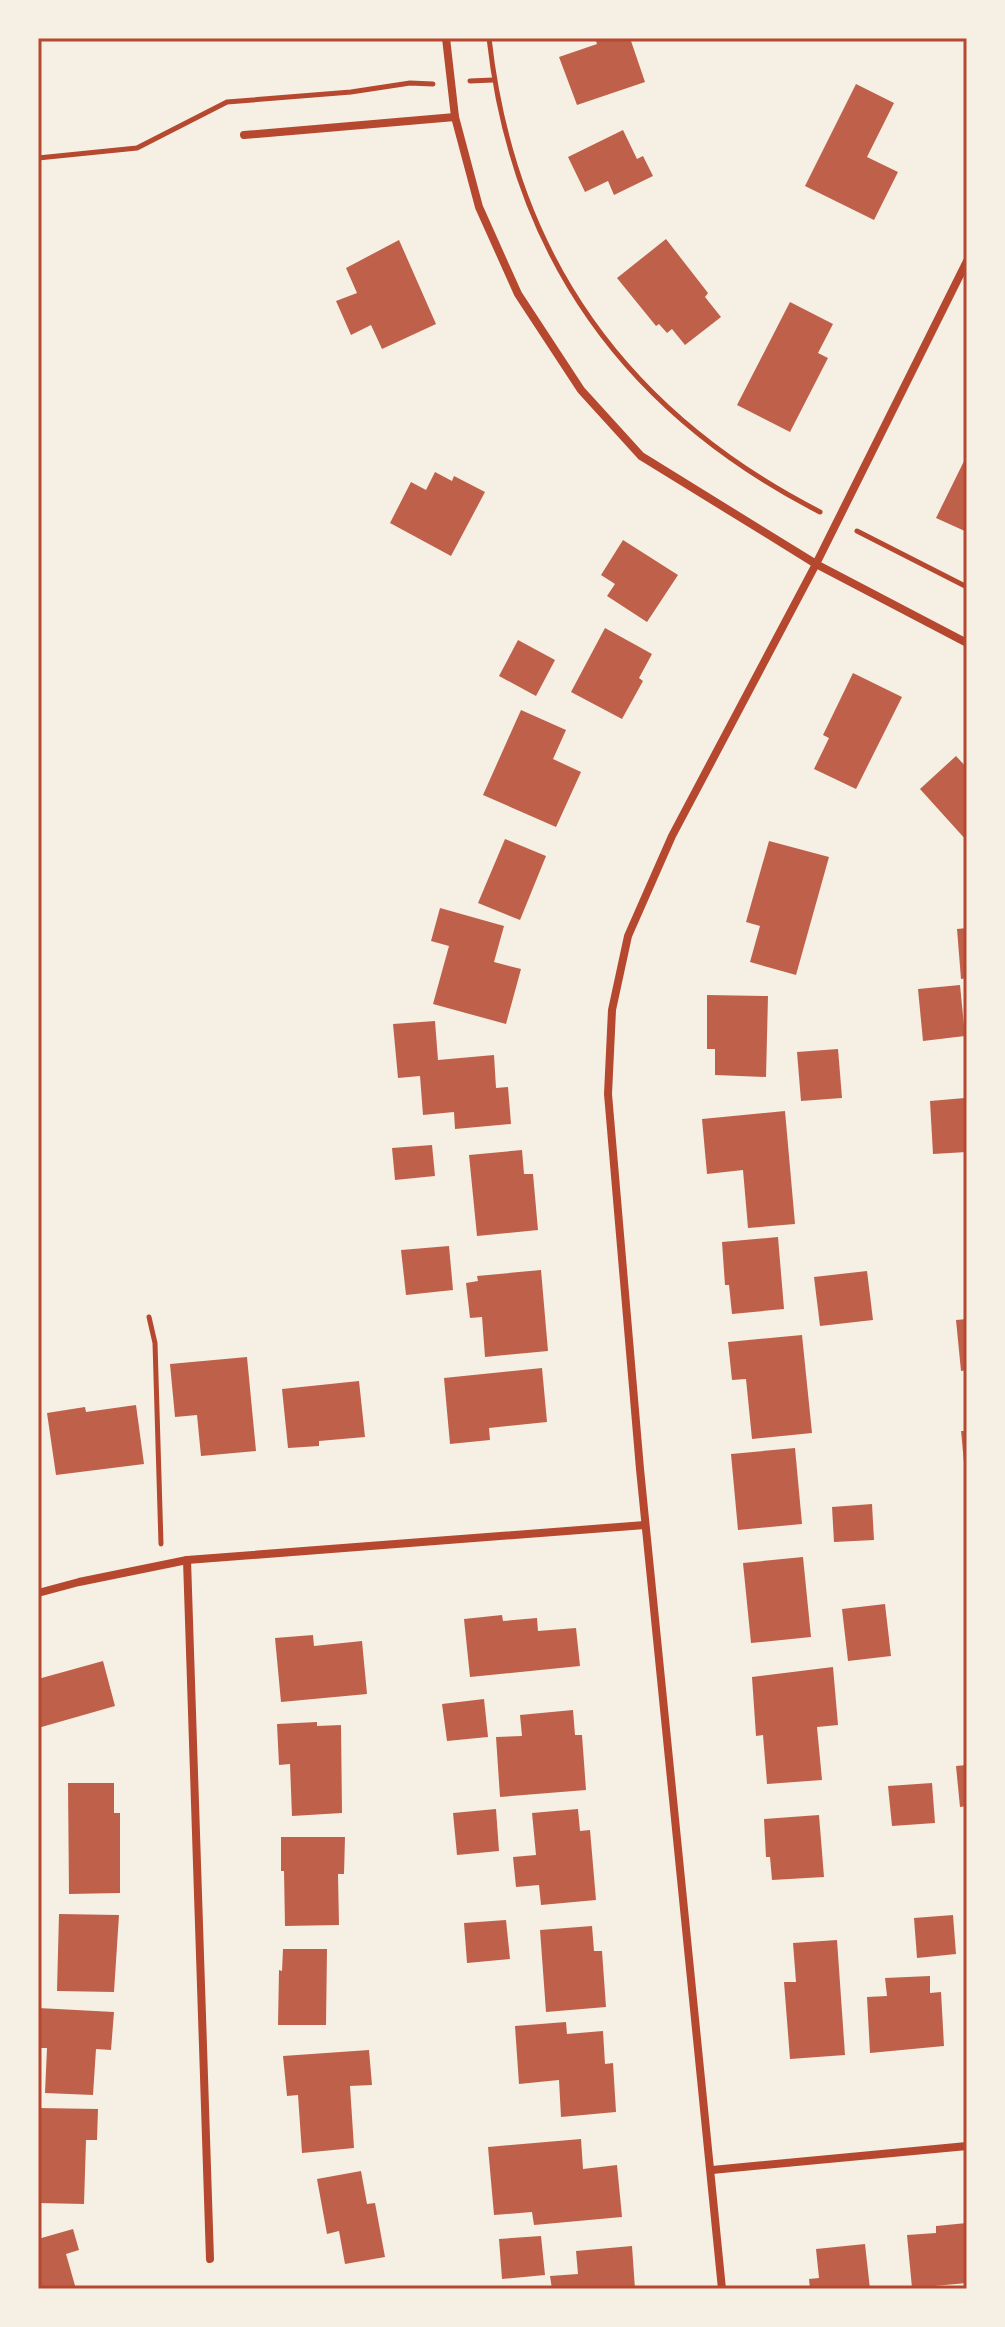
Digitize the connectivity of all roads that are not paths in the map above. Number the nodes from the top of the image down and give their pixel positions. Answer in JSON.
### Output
{"nodes":[{"id":1,"x":446,"y":38,"type":"edge"},
{"id":2,"x":455,"y":117,"type":"junction"},
{"id":3,"x":244,"y":135,"type":"dead end"},
{"id":4,"x":967,"y":261,"type":"edge"},
{"id":5,"x":816,"y":564,"type":"junction"},
{"id":6,"x":967,"y":643,"type":"edge"},
{"id":7,"x":645,"y":1525,"type":"junction"},
{"id":8,"x":187,"y":1560,"type":"junction"},
{"id":9,"x":38,"y":1593,"type":"edge"},
{"id":10,"x":967,"y":2146,"type":"edge"},
{"id":11,"x":712,"y":2170,"type":"junction"},
{"id":12,"x":210,"y":2259,"type":"dead end"},
{"id":13,"x":722,"y":2289,"type":"edge"}],
"edges":[{"from":1,"to":2,"type":"street"},
{"from":2,"to":3,"type":"street"},
{"from":2,"to":5,"type":"street"},
{"from":4,"to":5,"type":"street"},
{"from":5,"to":6,"type":"street"},
{"from":5,"to":7,"type":"street"},
{"from":7,"to":8,"type":"street"},
{"from":7,"to":11,"type":"street"},
{"from":8,"to":9,"type":"street"},
{"from":8,"to":12,"type":"street"},
{"from":10,"to":11,"type":"street"},
{"from":11,"to":13,"type":"street"}]}
